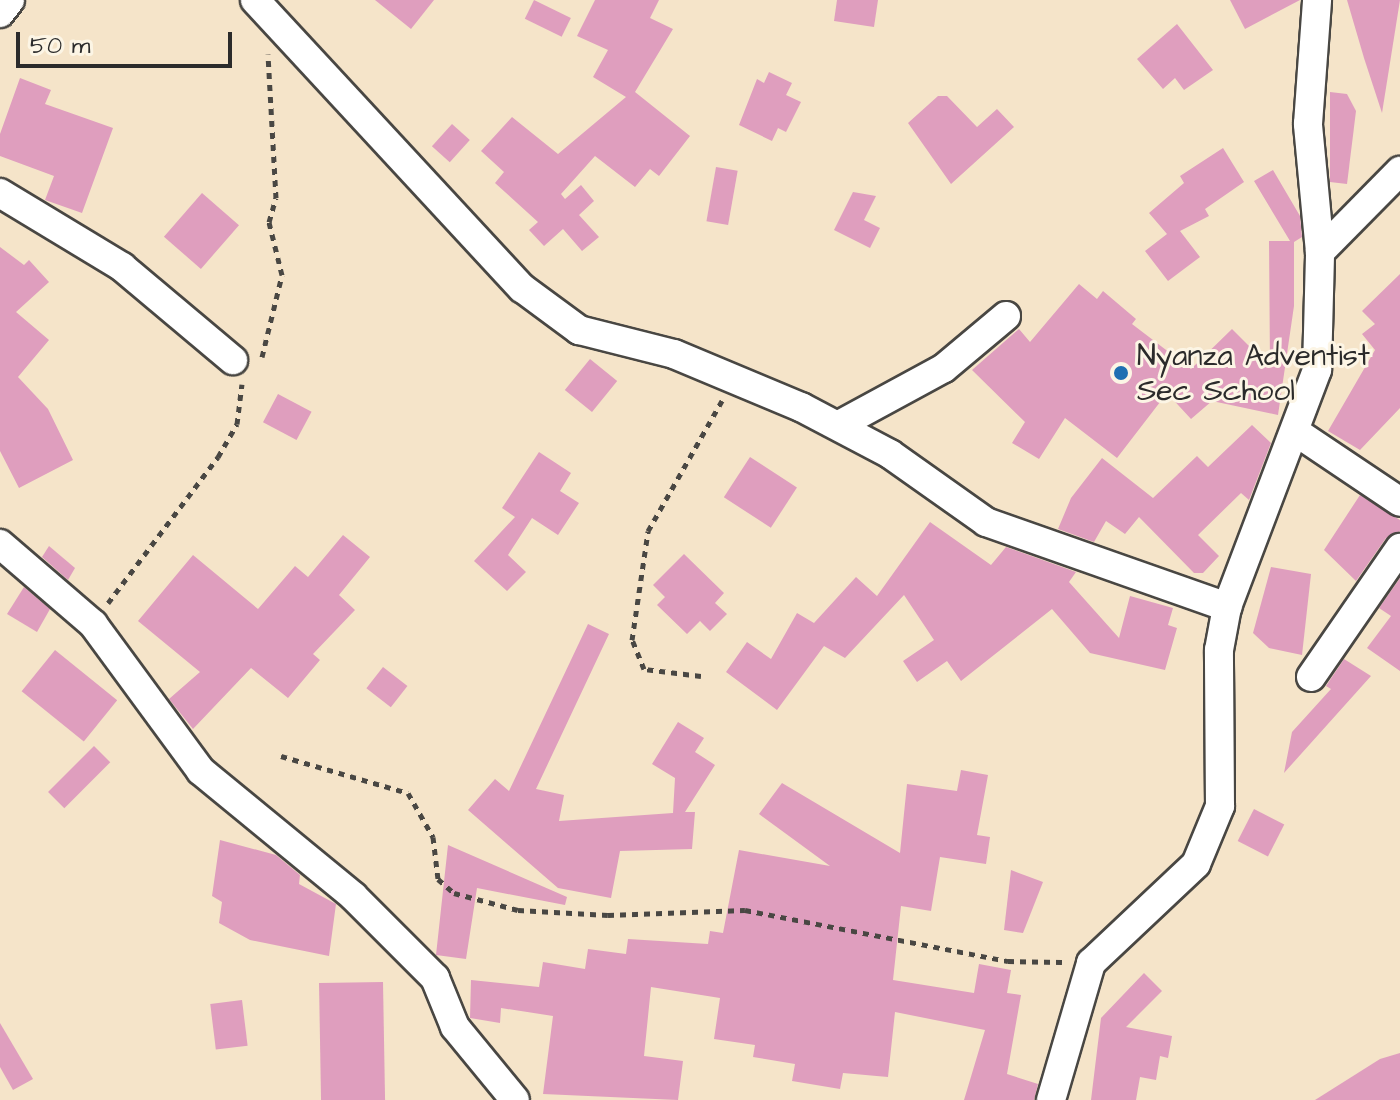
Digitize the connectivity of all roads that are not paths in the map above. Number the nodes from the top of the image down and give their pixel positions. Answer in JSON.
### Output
{"nodes":[{"id":1,"x":10,"y":0,"type":"edge"},
{"id":2,"x":1317,"y":0,"type":"edge"},
{"id":3,"x":263,"y":9,"type":"edge"},
{"id":4,"x":0,"y":13,"type":"edge"},
{"id":5,"x":1400,"y":171,"type":"edge"},
{"id":6,"x":0,"y":193,"type":"edge"},
{"id":7,"x":1320,"y":252,"type":"junction"},
{"id":8,"x":1006,"y":316,"type":"dead end"},
{"id":9,"x":246,"y":370,"type":"road end"},
{"id":10,"x":839,"y":425,"type":"junction"},
{"id":11,"x":1296,"y":432,"type":"junction"},
{"id":12,"x":1399,"y":498,"type":"edge"},
{"id":13,"x":0,"y":544,"type":"edge"},
{"id":14,"x":1400,"y":548,"type":"edge"},
{"id":15,"x":1227,"y":607,"type":"junction"},
{"id":16,"x":1311,"y":677,"type":"dead end"},
{"id":17,"x":515,"y":1100,"type":"edge"},
{"id":18,"x":1051,"y":1100,"type":"edge"}],
"edges":[{"from":1,"to":4,"type":"street"},
{"from":2,"to":7,"type":"street"},
{"from":3,"to":10,"type":"street"},
{"from":5,"to":7,"type":"street"},
{"from":6,"to":9,"type":"street"},
{"from":7,"to":11,"type":"street"},
{"from":8,"to":10,"type":"street"},
{"from":10,"to":15,"type":"street"},
{"from":11,"to":12,"type":"street"},
{"from":11,"to":15,"type":"street"},
{"from":13,"to":17,"type":"street"},
{"from":14,"to":16,"type":"street"},
{"from":15,"to":18,"type":"street"}]}
